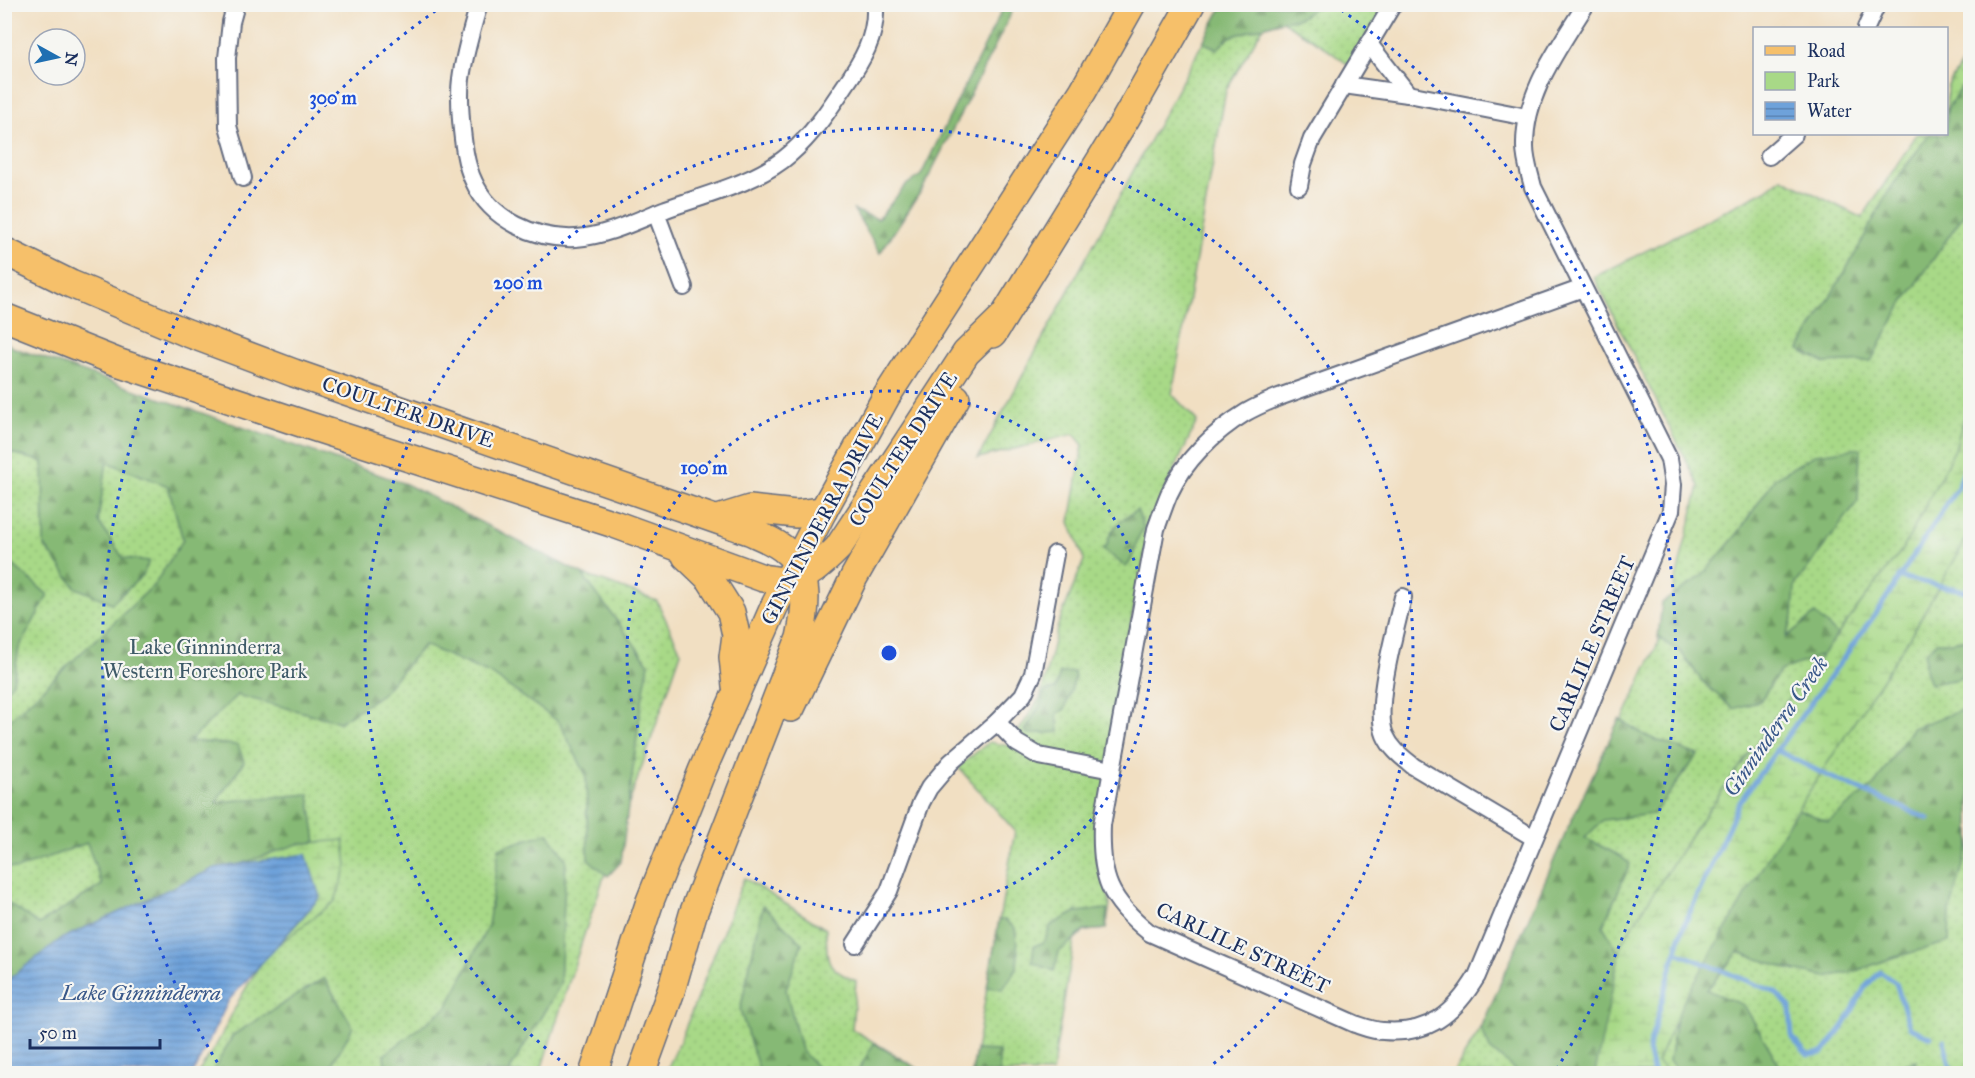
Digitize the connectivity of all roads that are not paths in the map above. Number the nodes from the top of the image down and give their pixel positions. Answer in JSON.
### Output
{"nodes":[{"id":1,"x":236,"y":4,"type":"edge"},
{"id":2,"x":479,"y":4,"type":"edge"},
{"id":3,"x":875,"y":4,"type":"edge"},
{"id":4,"x":1132,"y":4,"type":"edge"},
{"id":5,"x":1191,"y":4,"type":"edge"},
{"id":6,"x":1393,"y":4,"type":"edge"},
{"id":7,"x":1586,"y":4,"type":"edge"},
{"id":8,"x":1877,"y":4,"type":"edge"},
{"id":9,"x":1866,"y":27,"type":"edge"},
{"id":10,"x":1369,"y":44,"type":"junction"},
{"id":11,"x":1344,"y":85,"type":"junction"},
{"id":12,"x":1408,"y":93,"type":"junction"},
{"id":13,"x":1527,"y":117,"type":"junction"},
{"id":14,"x":1793,"y":135,"type":"edge"},
{"id":15,"x":1769,"y":156,"type":"dead end"},
{"id":16,"x":243,"y":178,"type":"dead end"},
{"id":17,"x":1299,"y":186,"type":"dead end"},
{"id":18,"x":656,"y":213,"type":"junction"},
{"id":19,"x":4,"y":252,"type":"edge"},
{"id":20,"x":684,"y":287,"type":"dead end"},
{"id":21,"x":1583,"y":288,"type":"junction"},
{"id":22,"x":4,"y":317,"type":"edge"},
{"id":23,"x":1002,"y":318,"type":"junction"},
{"id":24,"x":823,"y":511,"type":"junction"},
{"id":25,"x":718,"y":519,"type":"junction"},
{"id":26,"x":679,"y":549,"type":"junction"},
{"id":27,"x":1055,"y":554,"type":"dead end"},
{"id":28,"x":798,"y":578,"type":"junction"},
{"id":29,"x":1403,"y":597,"type":"dead end"},
{"id":30,"x":736,"y":689,"type":"junction"},
{"id":31,"x":997,"y":722,"type":"junction"},
{"id":32,"x":1112,"y":770,"type":"junction"},
{"id":33,"x":1534,"y":838,"type":"junction"},
{"id":34,"x":855,"y":944,"type":"dead end"},
{"id":35,"x":671,"y":991,"type":"junction"},
{"id":36,"x":593,"y":1074,"type":"edge"},
{"id":37,"x":641,"y":1074,"type":"edge"}],
"edges":[{"from":1,"to":16,"type":"street"},
{"from":2,"to":18,"type":"street"},
{"from":3,"to":18,"type":"street"},
{"from":4,"to":24,"type":"main road","name":"GINNINDERRA DRIVE"},
{"from":5,"to":23,"type":"main road","name":"GINNINDERRA DRIVE"},
{"from":6,"to":10,"type":"street"},
{"from":7,"to":13,"type":"street","name":"CARLILE STREET"},
{"from":8,"to":9,"type":"street"},
{"from":10,"to":11,"type":"street"},
{"from":10,"to":12,"type":"street"},
{"from":11,"to":12,"type":"street"},
{"from":11,"to":17,"type":"street"},
{"from":12,"to":13,"type":"street"},
{"from":13,"to":21,"type":"street","name":"CARLILE STREET"},
{"from":14,"to":15,"type":"street"},
{"from":18,"to":20,"type":"street"},
{"from":19,"to":25,"type":"main road","name":"COULTER DRIVE"},
{"from":21,"to":32,"type":"street","name":"CARLILE STREET"},
{"from":21,"to":33,"type":"street","name":"CARLILE STREET"},
{"from":22,"to":26,"type":"main road","name":"COULTER DRIVE"},
{"from":23,"to":28,"type":"main road","name":"COULTER DRIVE"},
{"from":23,"to":35,"type":"main road","name":"GINNINDERRA DRIVE"},
{"from":24,"to":25,"type":"main road"},
{"from":24,"to":28,"type":"main road","name":"GINNINDERRA DRIVE"},
{"from":25,"to":28,"type":"main road","name":"COULTER DRIVE"},
{"from":26,"to":28,"type":"main road","name":"COULTER DRIVE"},
{"from":26,"to":30,"type":"main road"},
{"from":27,"to":31,"type":"street"},
{"from":28,"to":30,"type":"main road","name":"GINNINDERRA DRIVE"},
{"from":28,"to":35,"type":"main road","name":"GINNINDERRA DRIVE"},
{"from":29,"to":33,"type":"street"},
{"from":30,"to":36,"type":"main road","name":"GINNINDERRA DRIVE"},
{"from":31,"to":32,"type":"street"},
{"from":31,"to":34,"type":"street"},
{"from":32,"to":33,"type":"street","name":"CARLILE STREET"},
{"from":35,"to":37,"type":"main road","name":"GINNINDERRA DRIVE"}]}
